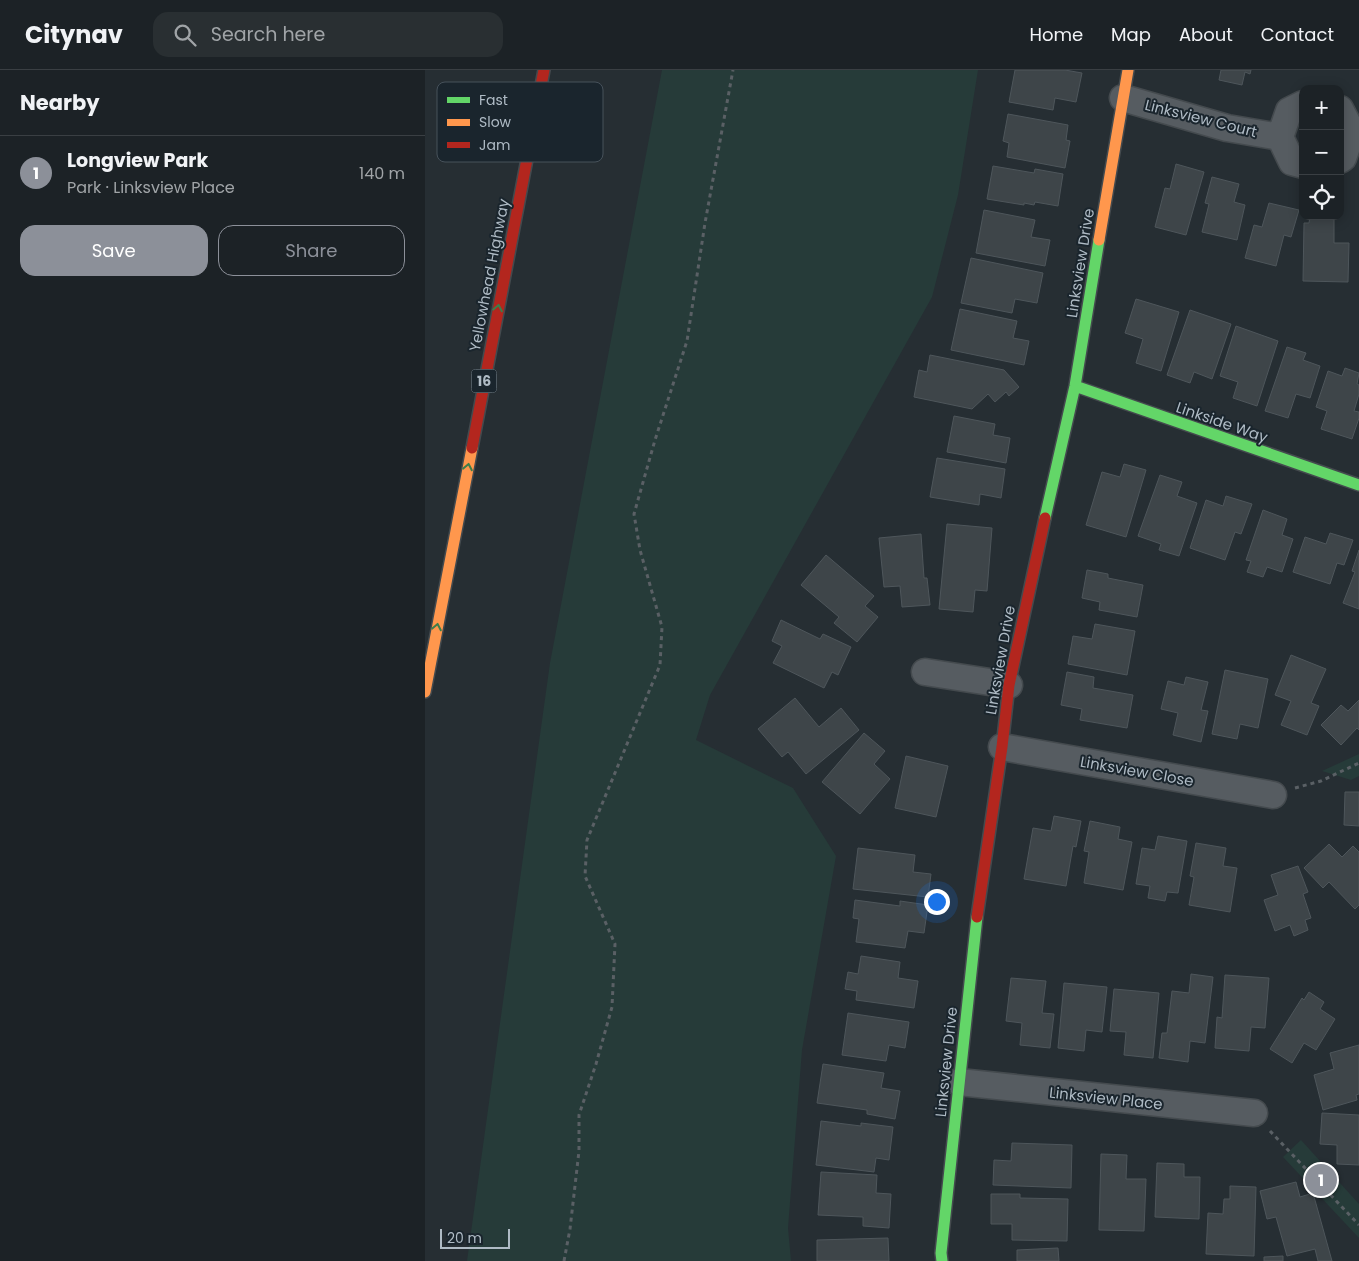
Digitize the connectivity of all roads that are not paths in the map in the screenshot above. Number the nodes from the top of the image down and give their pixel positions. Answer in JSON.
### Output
{"nodes":[{"id":1,"x":1128,"y":70,"type":"edge"},
{"id":2,"x":1123,"y":98,"type":"junction"},
{"id":3,"x":1299,"y":106,"type":"edge"},
{"id":4,"x":1344,"y":117,"type":"edge"},
{"id":5,"x":1280,"y":137,"type":"junction"},
{"id":6,"x":1344,"y":155,"type":"edge"},
{"id":7,"x":526,"y":162,"type":"edge"},
{"id":8,"x":1299,"y":164,"type":"edge"},
{"id":9,"x":1075,"y":386,"type":"junction"},
{"id":10,"x":1359,"y":485,"type":"edge"},
{"id":11,"x":925,"y":672,"type":"dead end"},
{"id":12,"x":1009,"y":685,"type":"junction"},
{"id":13,"x":425,"y":692,"type":"edge"},
{"id":14,"x":1002,"y":747,"type":"junction"},
{"id":15,"x":1273,"y":794,"type":"road end"},
{"id":16,"x":959,"y":1082,"type":"junction"},
{"id":17,"x":1254,"y":1113,"type":"road end"},
{"id":18,"x":942,"y":1261,"type":"edge"}],
"edges":[{"from":1,"to":2,"type":"main road","name":"Linksview Drive"},
{"from":2,"to":5,"type":"street","name":"Linksview Court"},
{"from":2,"to":9,"type":"main road","name":"Linksview Drive"},
{"from":3,"to":5,"type":"street"},
{"from":4,"to":6,"type":"street"},
{"from":5,"to":8,"type":"street"},
{"from":13,"to":7,"type":"main road","name":"Yellowhead Highway","number":"16","one_way":true},
{"from":9,"to":10,"type":"main road","name":"Linkside Way"},
{"from":9,"to":12,"type":"main road","name":"Linksview Drive"},
{"from":11,"to":12,"type":"street"},
{"from":12,"to":14,"type":"main road","name":"Linksview Drive"},
{"from":14,"to":15,"type":"street","name":"Linksview Close"},
{"from":14,"to":16,"type":"main road","name":"Linksview Drive"},
{"from":16,"to":17,"type":"street","name":"Linksview Place"},
{"from":16,"to":18,"type":"main road","name":"Linksview Drive"}]}
